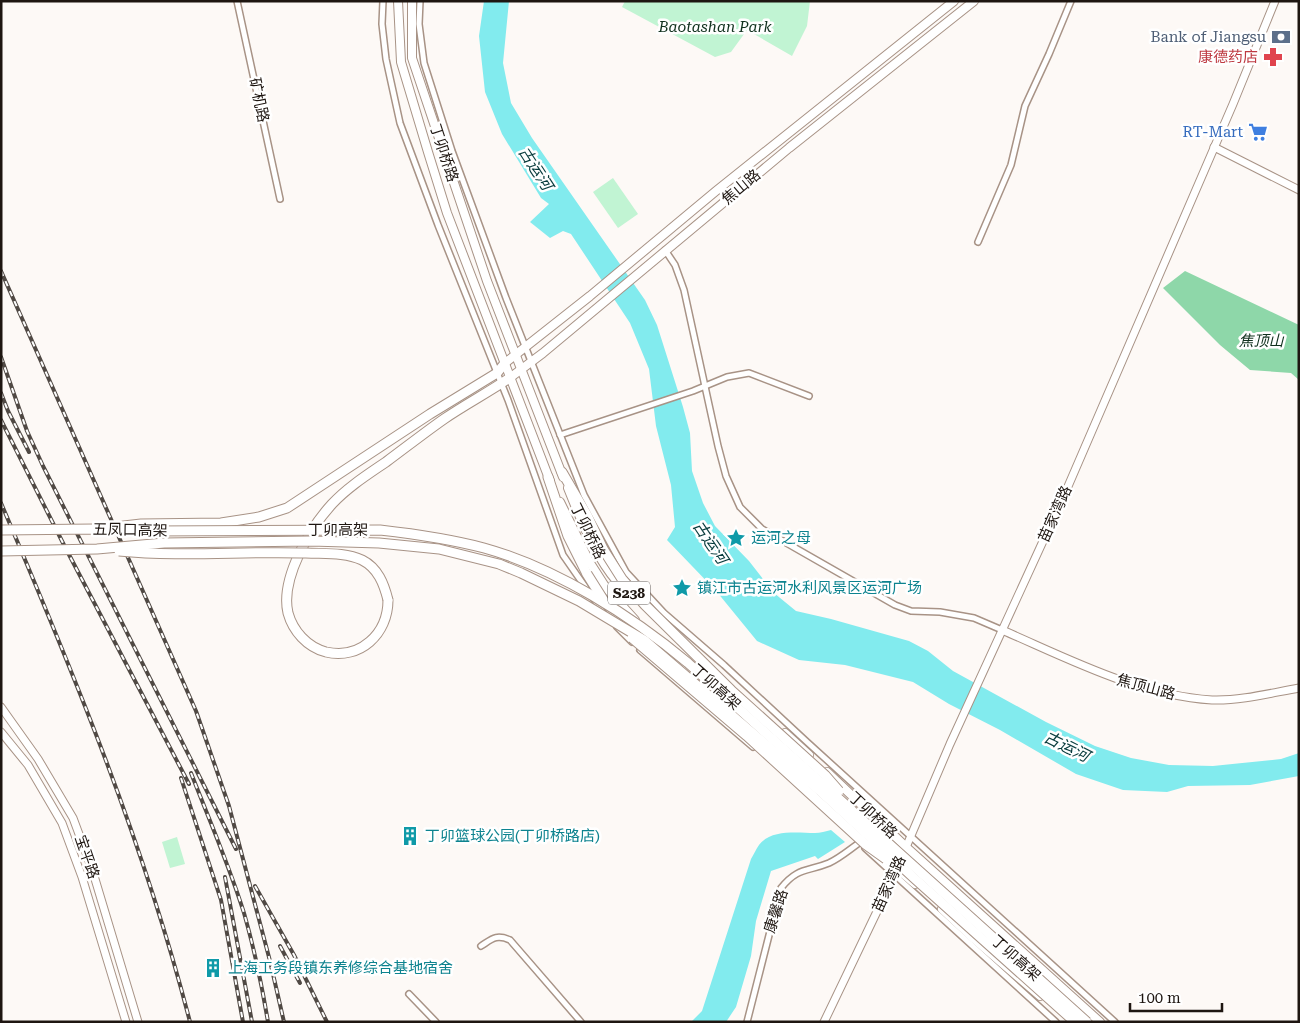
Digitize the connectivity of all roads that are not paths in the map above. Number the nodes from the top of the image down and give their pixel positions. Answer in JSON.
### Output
{"nodes":[{"id":1,"x":237,"y":1,"type":"edge"},
{"id":2,"x":383,"y":1,"type":"edge"},
{"id":3,"x":398,"y":1,"type":"edge"},
{"id":4,"x":412,"y":1,"type":"edge"},
{"id":5,"x":420,"y":1,"type":"edge"},
{"id":6,"x":954,"y":1,"type":"edge"},
{"id":7,"x":974,"y":1,"type":"edge"},
{"id":8,"x":1071,"y":1,"type":"edge"},
{"id":9,"x":1275,"y":1,"type":"edge"},
{"id":10,"x":1214,"y":147,"type":"junction"},
{"id":11,"x":1299,"y":190,"type":"edge"},
{"id":12,"x":280,"y":199,"type":"dead end"},
{"id":13,"x":978,"y":242,"type":"dead end"},
{"id":14,"x":665,"y":250,"type":"junction"},
{"id":15,"x":526,"y":348,"type":"junction"},
{"id":16,"x":515,"y":356,"type":"junction"},
{"id":17,"x":506,"y":362,"type":"junction"},
{"id":18,"x":531,"y":362,"type":"junction"},
{"id":19,"x":521,"y":370,"type":"junction"},
{"id":20,"x":497,"y":374,"type":"junction"},
{"id":21,"x":511,"y":377,"type":"junction"},
{"id":22,"x":500,"y":384,"type":"junction"},
{"id":23,"x":705,"y":386,"type":"junction"},
{"id":24,"x":809,"y":396,"type":"dead end"},
{"id":25,"x":560,"y":435,"type":"junction"},
{"id":26,"x":562,"y":472,"type":"junction"},
{"id":27,"x":548,"y":476,"type":"junction"},
{"id":28,"x":1,"y":530,"type":"edge"},
{"id":29,"x":94,"y":530,"type":"junction"},
{"id":30,"x":258,"y":530,"type":"joint"},
{"id":31,"x":256,"y":542,"type":"joint"},
{"id":32,"x":96,"y":549,"type":"junction"},
{"id":33,"x":1,"y":551,"type":"edge"},
{"id":34,"x":1002,"y":630,"type":"junction"},
{"id":35,"x":1299,"y":688,"type":"edge"},
{"id":36,"x":1,"y":707,"type":"edge"},
{"id":37,"x":1,"y":732,"type":"edge"},
{"id":38,"x":862,"y":818,"type":"junction"},
{"id":39,"x":911,"y":837,"type":"junction"},
{"id":40,"x":859,"y":843,"type":"junction"},
{"id":41,"x":906,"y":847,"type":"junction"},
{"id":42,"x":895,"y":872,"type":"junction"},
{"id":43,"x":914,"y":878,"type":"junction"},
{"id":44,"x":481,"y":946,"type":"dead end"},
{"id":45,"x":409,"y":994,"type":"dead end"},
{"id":46,"x":126,"y":1022,"type":"edge"},
{"id":47,"x":138,"y":1022,"type":"edge"},
{"id":48,"x":436,"y":1022,"type":"edge"},
{"id":49,"x":581,"y":1022,"type":"edge"},
{"id":50,"x":747,"y":1022,"type":"edge"},
{"id":51,"x":824,"y":1022,"type":"edge"},
{"id":52,"x":1056,"y":1022,"type":"edge"},
{"id":53,"x":1069,"y":1022,"type":"edge"},
{"id":54,"x":1075,"y":1022,"type":"edge"},
{"id":55,"x":1087,"y":1022,"type":"edge"},
{"id":56,"x":1100,"y":1022,"type":"edge"},
{"id":57,"x":1116,"y":1022,"type":"edge"}],
"edges":[{"from":1,"to":12,"type":"street","name":"矿机路"},
{"from":2,"to":20,"type":"street"},
{"from":3,"to":17,"type":"main road","name":"丁卯桥路","number":"S238"},
{"from":4,"to":16,"type":"main road","name":"丁卯桥路","number":"S238"},
{"from":5,"to":15,"type":"street"},
{"from":6,"to":15,"type":"main road","name":"焦山路"},
{"from":7,"to":14,"type":"main road","name":"焦山路"},
{"from":8,"to":13,"type":"street"},
{"from":9,"to":10,"type":"street","name":"苗家湾路"},
{"from":10,"to":11,"type":"street"},
{"from":10,"to":34,"type":"street","name":"苗家湾路"},
{"from":14,"to":18,"type":"main road","name":"焦山路"},
{"from":14,"to":23,"type":"street"},
{"from":15,"to":16,"type":"main road","name":"焦山路"},
{"from":15,"to":18,"type":"street"},
{"from":16,"to":17,"type":"main road","name":"焦山路"},
{"from":16,"to":19,"type":"main road","name":"丁卯桥路","number":"S238"},
{"from":17,"to":20,"type":"highway"},
{"from":17,"to":21,"type":"main road","name":"丁卯桥路","number":"S238"},
{"from":18,"to":19,"type":"main road","name":"焦山路"},
{"from":18,"to":25,"type":"street"},
{"from":19,"to":21,"type":"main road","name":"焦山路"},
{"from":19,"to":26,"type":"main road","name":"丁卯桥路","number":"S238"},
{"from":20,"to":22,"type":"street"},
{"from":20,"to":29,"type":"highway","bridge":true},
{"from":21,"to":22,"type":"highway"},
{"from":21,"to":27,"type":"main road","name":"丁卯桥路","number":"S238"},
{"from":22,"to":32,"type":"highway","bridge":true},
{"from":22,"to":40,"type":"street"},
{"from":23,"to":24,"type":"street"},
{"from":23,"to":25,"type":"street"},
{"from":23,"to":34,"type":"street"},
{"from":25,"to":39,"type":"street"},
{"from":26,"to":38,"type":"highway","bridge":true},
{"from":26,"to":41,"type":"main road","name":"丁卯桥路","number":"S238"},
{"from":27,"to":42,"type":"main road","name":"丁卯桥路","number":"S238"},
{"from":27,"to":43,"type":"highway","bridge":true},
{"from":28,"to":29,"type":"highway","name":"五凤口高架","bridge":true},
{"from":29,"to":30,"type":"highway","name":"五凤口高架","bridge":true},
{"from":30,"to":38,"type":"highway","name":"丁卯高架","bridge":true},
{"from":31,"to":32,"type":"highway","name":"五凤口高架","bridge":true},
{"from":31,"to":43,"type":"highway","name":"丁卯高架","bridge":true},
{"from":32,"to":33,"type":"highway","name":"五凤口高架","bridge":true},
{"from":34,"to":35,"type":"street","name":"焦顶山路"},
{"from":34,"to":39,"type":"street","name":"苗家湾路"},
{"from":36,"to":47,"type":"street","name":"宝平路"},
{"from":37,"to":46,"type":"street","name":"宝平路"},
{"from":38,"to":55,"type":"highway","name":"丁卯高架","bridge":true},
{"from":39,"to":41,"type":"street","name":"苗家湾路"},
{"from":39,"to":57,"type":"street"},
{"from":40,"to":42,"type":"street"},
{"from":40,"to":50,"type":"street","name":"康馨路"},
{"from":41,"to":42,"type":"street","name":"苗家湾路"},
{"from":41,"to":56,"type":"main road","name":"丁卯桥路","number":"S238"},
{"from":42,"to":51,"type":"street","name":"苗家湾路"},
{"from":42,"to":52,"type":"street"},
{"from":42,"to":53,"type":"main road","name":"丁卯桥路","number":"S238"},
{"from":43,"to":54,"type":"highway","name":"丁卯高架","bridge":true},
{"from":44,"to":49,"type":"street"},
{"from":45,"to":48,"type":"street"}]}
